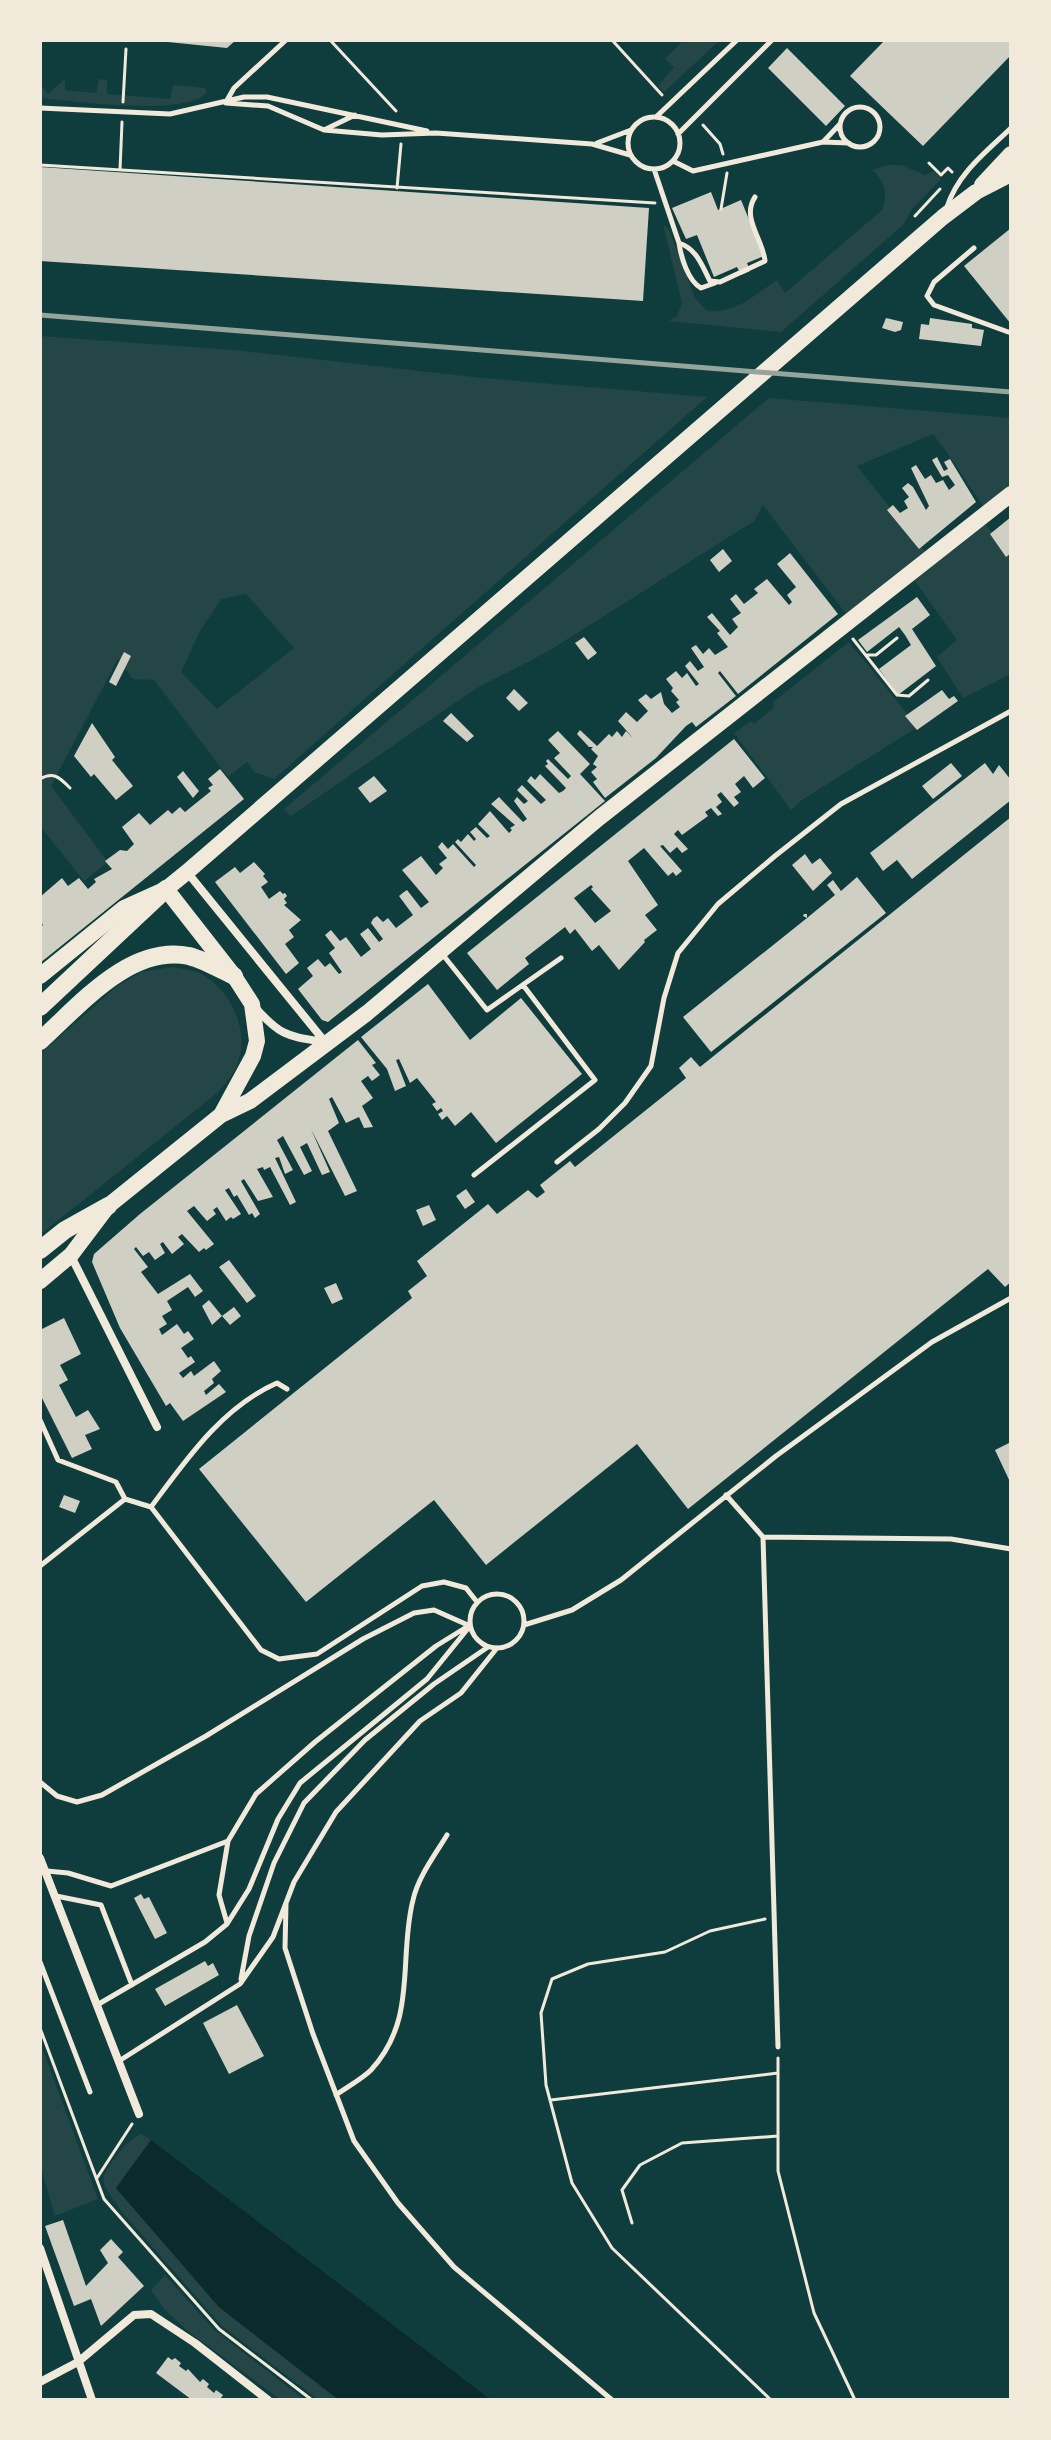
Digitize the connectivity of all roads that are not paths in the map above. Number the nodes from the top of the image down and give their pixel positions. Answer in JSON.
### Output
{"nodes":[{"id":1,"x":286,"y":40,"type":"edge"},
{"id":2,"x":737,"y":40,"type":"edge"},
{"id":3,"x":772,"y":40,"type":"edge"},
{"id":4,"x":226,"y":103,"type":"junction"},
{"id":5,"x":40,"y":108,"type":"edge"},
{"id":6,"x":356,"y":115,"type":"junction"},
{"id":7,"x":656,"y":117,"type":"junction"},
{"id":8,"x":841,"y":123,"type":"junction"},
{"id":9,"x":1011,"y":128,"type":"edge"},
{"id":10,"x":324,"y":130,"type":"junction"},
{"id":11,"x":631,"y":130,"type":"junction"},
{"id":12,"x":436,"y":133,"type":"junction"},
{"id":13,"x":678,"y":134,"type":"junction"},
{"id":14,"x":823,"y":142,"type":"junction"},
{"id":15,"x":849,"y":143,"type":"junction"},
{"id":16,"x":592,"y":144,"type":"junction"},
{"id":17,"x":1011,"y":154,"type":"edge"},
{"id":18,"x":630,"y":155,"type":"junction"},
{"id":19,"x":673,"y":161,"type":"junction"},
{"id":20,"x":654,"y":169,"type":"junction"},
{"id":21,"x":1011,"y":174,"type":"edge"},
{"id":22,"x":976,"y":192,"type":"junction"},
{"id":23,"x":755,"y":197,"type":"dead end"},
{"id":24,"x":943,"y":217,"type":"junction"},
{"id":25,"x":679,"y":243,"type":"junction"},
{"id":26,"x":974,"y":248,"type":"dead end"},
{"id":27,"x":720,"y":282,"type":"junction"},
{"id":28,"x":1011,"y":333,"type":"edge"},
{"id":29,"x":1011,"y":494,"type":"edge"},
{"id":30,"x":1011,"y":711,"type":"edge"},
{"id":31,"x":187,"y":872,"type":"junction"},
{"id":32,"x":166,"y":889,"type":"junction"},
{"id":33,"x":440,"y":951,"type":"junction"},
{"id":34,"x":561,"y":958,"type":"dead end"},
{"id":35,"x":40,"y":976,"type":"edge"},
{"id":36,"x":234,"y":976,"type":"junction"},
{"id":37,"x":523,"y":985,"type":"junction"},
{"id":38,"x":252,"y":1004,"type":"junction"},
{"id":39,"x":40,"y":1007,"type":"edge"},
{"id":40,"x":40,"y":1041,"type":"edge"},
{"id":41,"x":325,"y":1042,"type":"junction"},
{"id":42,"x":221,"y":1115,"type":"junction"},
{"id":43,"x":557,"y":1162,"type":"dead end"},
{"id":44,"x":474,"y":1175,"type":"dead end"},
{"id":45,"x":108,"y":1206,"type":"junction"},
{"id":46,"x":40,"y":1250,"type":"edge"},
{"id":47,"x":71,"y":1255,"type":"junction"},
{"id":48,"x":40,"y":1281,"type":"edge"},
{"id":49,"x":1011,"y":1298,"type":"edge"},
{"id":50,"x":287,"y":1389,"type":"dead end"},
{"id":51,"x":40,"y":1420,"type":"edge"},
{"id":52,"x":157,"y":1427,"type":"dead end"},
{"id":53,"x":40,"y":1440,"type":"edge"},
{"id":54,"x":51,"y":1443,"type":"junction"},
{"id":55,"x":726,"y":1495,"type":"junction"},
{"id":56,"x":125,"y":1499,"type":"junction"},
{"id":57,"x":151,"y":1507,"type":"junction"},
{"id":58,"x":763,"y":1537,"type":"junction"},
{"id":59,"x":1011,"y":1549,"type":"edge"},
{"id":60,"x":40,"y":1566,"type":"edge"},
{"id":61,"x":477,"y":1602,"type":"junction"},
{"id":62,"x":524,"y":1625,"type":"junction"},
{"id":63,"x":470,"y":1626,"type":"junction"},
{"id":64,"x":488,"y":1647,"type":"junction"},
{"id":65,"x":497,"y":1648,"type":"junction"},
{"id":66,"x":40,"y":1782,"type":"edge"},
{"id":67,"x":447,"y":1835,"type":"dead end"},
{"id":68,"x":228,"y":1841,"type":"junction"},
{"id":69,"x":40,"y":1858,"type":"edge"},
{"id":70,"x":47,"y":1871,"type":"junction"},
{"id":71,"x":56,"y":1896,"type":"junction"},
{"id":72,"x":286,"y":1904,"type":"junction"},
{"id":73,"x":227,"y":1924,"type":"junction"},
{"id":74,"x":40,"y":1962,"type":"edge"},
{"id":75,"x":240,"y":1984,"type":"junction"},
{"id":76,"x":132,"y":1985,"type":"junction"},
{"id":77,"x":97,"y":2005,"type":"junction"},
{"id":78,"x":778,"y":2047,"type":"road end"},
{"id":79,"x":119,"y":2061,"type":"junction"},
{"id":80,"x":90,"y":2092,"type":"dead end"},
{"id":81,"x":336,"y":2095,"type":"junction"},
{"id":82,"x":139,"y":2114,"type":"road end"},
{"id":83,"x":40,"y":2248,"type":"edge"},
{"id":84,"x":78,"y":2362,"type":"junction"},
{"id":85,"x":40,"y":2382,"type":"edge"},
{"id":86,"x":92,"y":2400,"type":"edge"},
{"id":87,"x":268,"y":2400,"type":"edge"},
{"id":88,"x":612,"y":2400,"type":"edge"}],
"edges":[{"from":1,"to":4,"type":"lane"},
{"from":2,"to":7,"type":"lane"},
{"from":3,"to":13,"type":"lane"},
{"from":4,"to":5,"type":"lane"},
{"from":4,"to":6,"type":"lane"},
{"from":4,"to":10,"type":"lane"},
{"from":6,"to":10,"type":"lane"},
{"from":6,"to":12,"type":"lane"},
{"from":7,"to":11,"type":"lane"},
{"from":7,"to":13,"type":"lane"},
{"from":8,"to":14,"type":"lane"},
{"from":8,"to":15,"type":"lane"},
{"from":8,"to":15,"type":"lane"},
{"from":9,"to":24,"type":"lane"},
{"from":10,"to":12,"type":"lane"},
{"from":11,"to":16,"type":"lane"},
{"from":11,"to":18,"type":"lane"},
{"from":12,"to":16,"type":"lane"},
{"from":13,"to":19,"type":"lane"},
{"from":14,"to":15,"type":"lane"},
{"from":14,"to":19,"type":"lane"},
{"from":16,"to":18,"type":"lane"},
{"from":17,"to":22,"type":"main road"},
{"from":18,"to":20,"type":"lane"},
{"from":19,"to":20,"type":"lane"},
{"from":20,"to":25,"type":"lane"},
{"from":21,"to":22,"type":"main road"},
{"from":22,"to":24,"type":"main road"},
{"from":23,"to":27,"type":"lane"},
{"from":24,"to":31,"type":"main road"},
{"from":25,"to":27,"type":"lane"},
{"from":25,"to":27,"type":"lane"},
{"from":26,"to":28,"type":"lane"},
{"from":29,"to":33,"type":"main road"},
{"from":30,"to":43,"type":"lane"},
{"from":31,"to":32,"type":"main road"},
{"from":31,"to":41,"type":"street"},
{"from":32,"to":35,"type":"main road"},
{"from":32,"to":36,"type":"main road"},
{"from":32,"to":39,"type":"highway"},
{"from":33,"to":37,"type":"lane"},
{"from":33,"to":41,"type":"main road"},
{"from":34,"to":37,"type":"lane"},
{"from":36,"to":38,"type":"main road"},
{"from":36,"to":40,"type":"highway"},
{"from":37,"to":44,"type":"lane"},
{"from":38,"to":41,"type":"street"},
{"from":38,"to":42,"type":"main road"},
{"from":41,"to":42,"type":"main road"},
{"from":42,"to":45,"type":"main road"},
{"from":45,"to":46,"type":"highway"},
{"from":45,"to":47,"type":"main road"},
{"from":47,"to":48,"type":"main road"},
{"from":47,"to":52,"type":"street"},
{"from":49,"to":55,"type":"lane"},
{"from":50,"to":57,"type":"lane"},
{"from":51,"to":54,"type":"lane"},
{"from":53,"to":54,"type":"lane"},
{"from":54,"to":56,"type":"lane"},
{"from":55,"to":58,"type":"lane"},
{"from":55,"to":62,"type":"lane"},
{"from":56,"to":57,"type":"lane"},
{"from":56,"to":60,"type":"lane"},
{"from":57,"to":61,"type":"lane"},
{"from":58,"to":59,"type":"lane"},
{"from":58,"to":78,"type":"lane"},
{"from":61,"to":62,"type":"lane"},
{"from":61,"to":63,"type":"lane"},
{"from":62,"to":65,"type":"lane"},
{"from":63,"to":64,"type":"lane"},
{"from":63,"to":66,"type":"lane"},
{"from":63,"to":68,"type":"lane"},
{"from":63,"to":73,"type":"lane"},
{"from":64,"to":65,"type":"lane"},
{"from":64,"to":75,"type":"lane"},
{"from":65,"to":72,"type":"lane"},
{"from":67,"to":81,"type":"lane"},
{"from":68,"to":70,"type":"lane"},
{"from":68,"to":73,"type":"lane"},
{"from":69,"to":70,"type":"street"},
{"from":70,"to":71,"type":"street"},
{"from":71,"to":76,"type":"lane"},
{"from":71,"to":77,"type":"street"},
{"from":72,"to":75,"type":"lane"},
{"from":72,"to":81,"type":"lane"},
{"from":73,"to":76,"type":"lane"},
{"from":74,"to":80,"type":"lane"},
{"from":75,"to":79,"type":"lane"},
{"from":76,"to":77,"type":"lane"},
{"from":77,"to":79,"type":"street"},
{"from":79,"to":82,"type":"street"},
{"from":81,"to":88,"type":"lane"},
{"from":83,"to":84,"type":"street"},
{"from":84,"to":85,"type":"street"},
{"from":84,"to":86,"type":"street"},
{"from":84,"to":87,"type":"street"}]}
